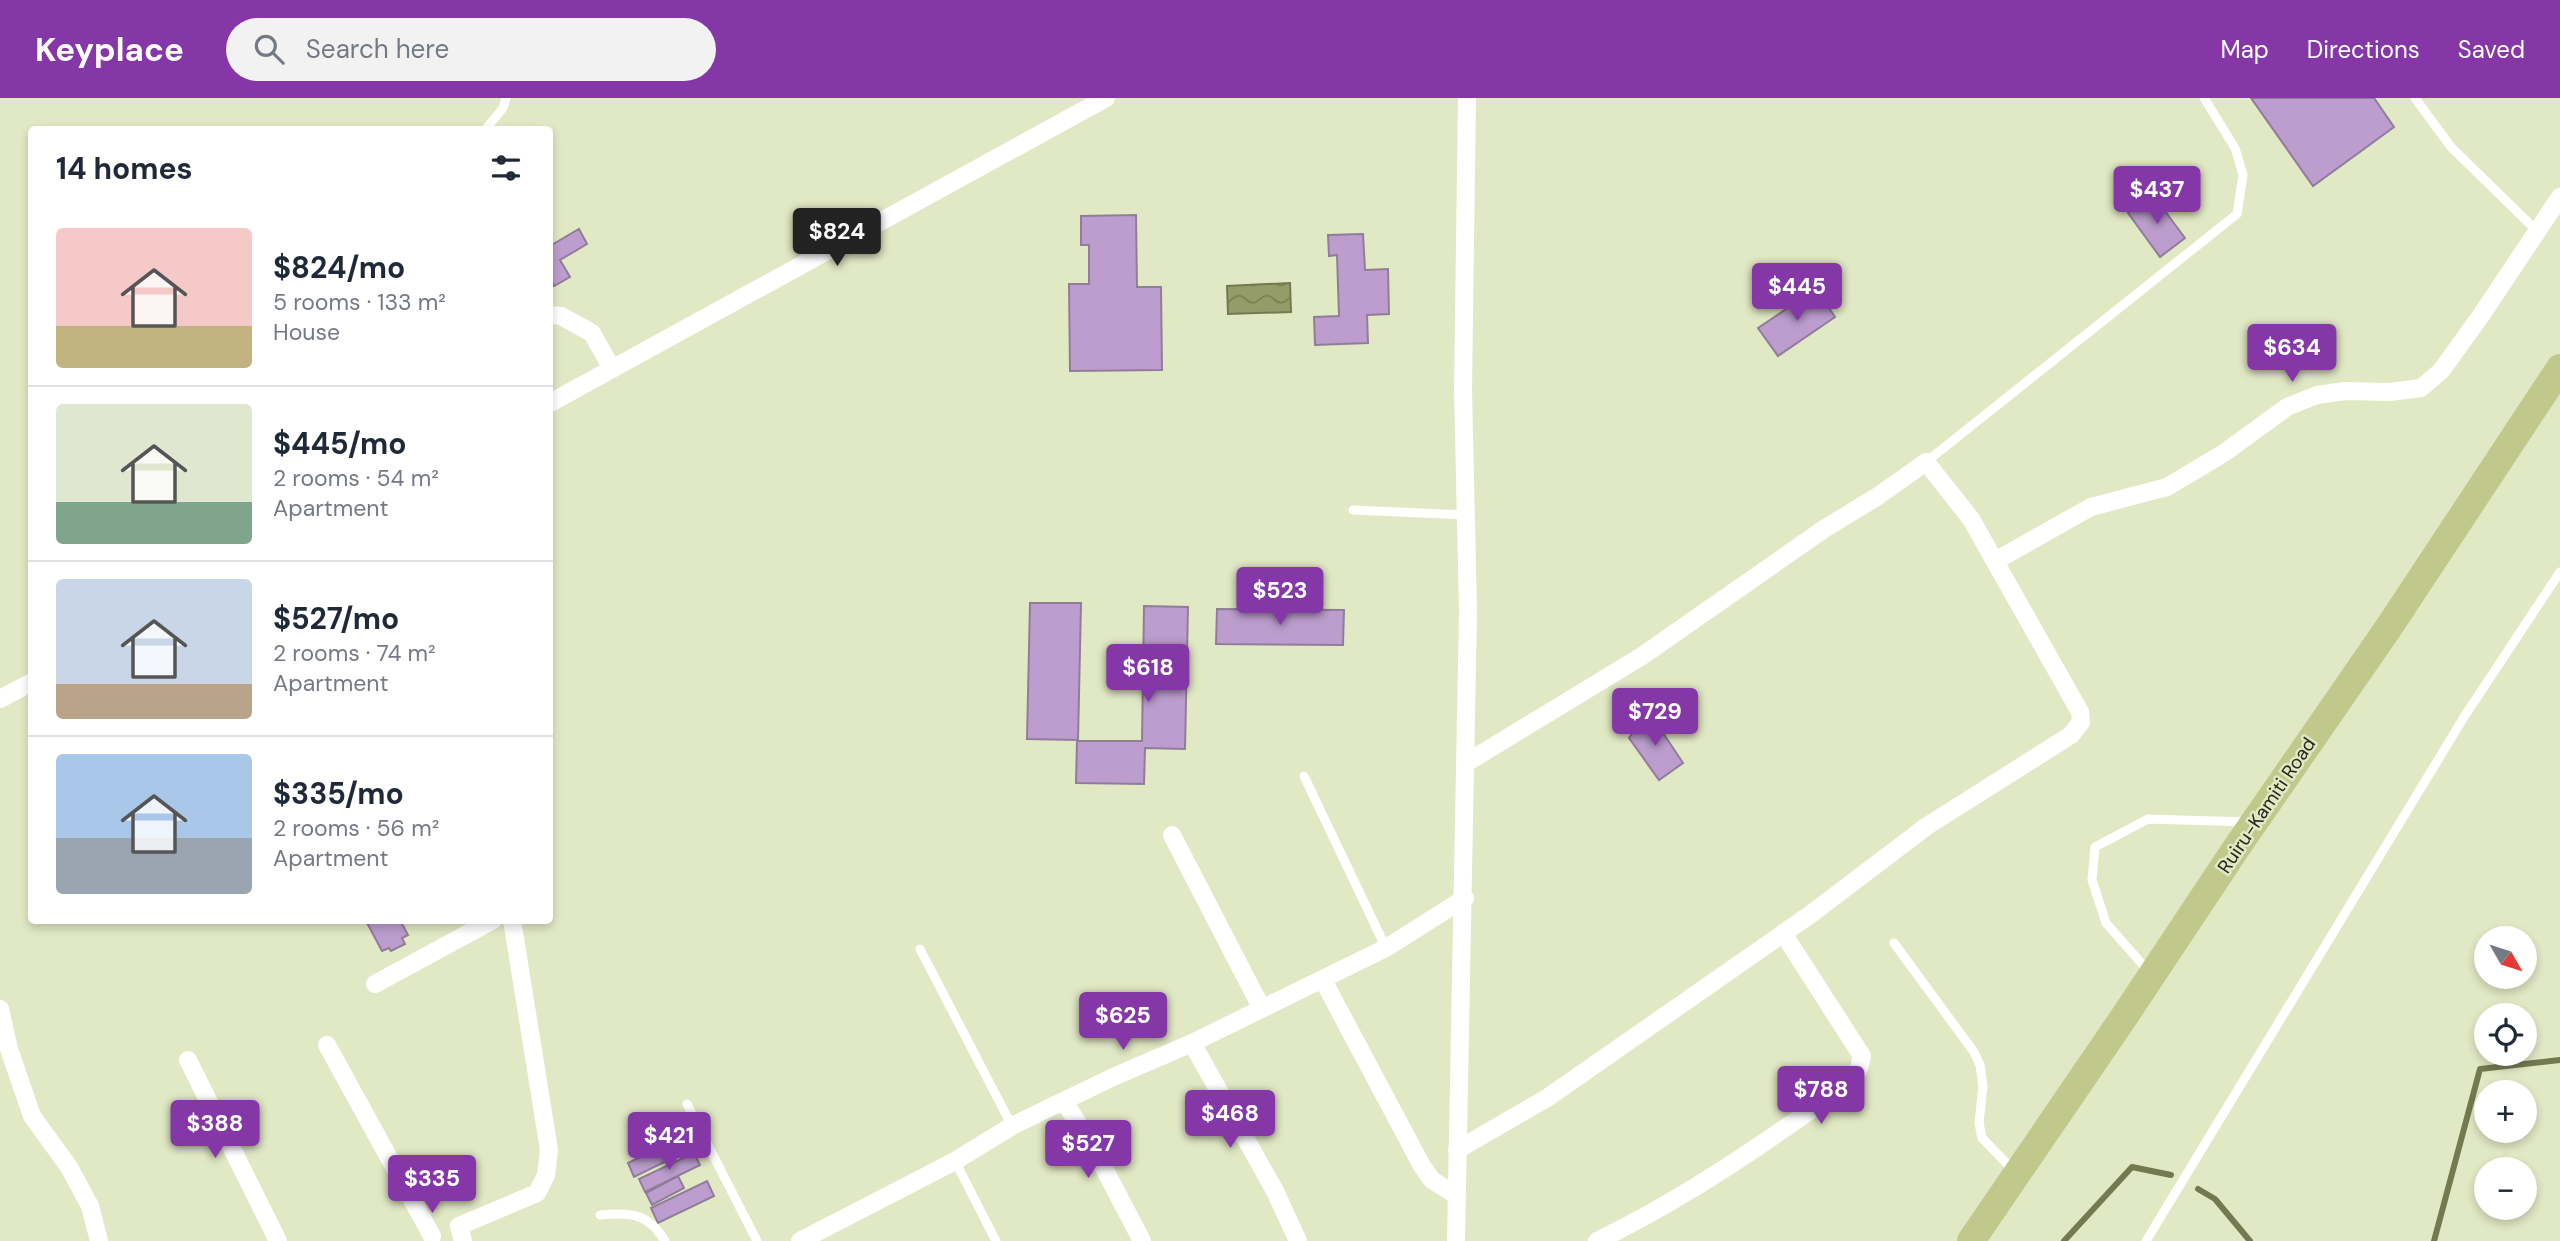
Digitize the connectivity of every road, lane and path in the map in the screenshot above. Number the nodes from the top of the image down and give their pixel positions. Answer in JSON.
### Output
{"nodes":[{"id":1,"x":506,"y":98,"type":"edge"},
{"id":2,"x":1106,"y":98,"type":"edge"},
{"id":3,"x":1467,"y":98,"type":"edge"},
{"id":4,"x":2204,"y":98,"type":"edge"},
{"id":5,"x":2415,"y":98,"type":"edge"},
{"id":6,"x":488,"y":126,"type":"edge"},
{"id":7,"x":2560,"y":197,"type":"edge"},
{"id":8,"x":2537,"y":231,"type":"junction"},
{"id":9,"x":553,"y":315,"type":"edge"},
{"id":10,"x":2560,"y":368,"type":"edge"},
{"id":11,"x":612,"y":369,"type":"junction"},
{"id":12,"x":553,"y":401,"type":"edge"},
{"id":13,"x":1926,"y":462,"type":"junction"},
{"id":14,"x":1353,"y":510,"type":"dead end"},
{"id":15,"x":1466,"y":516,"type":"junction"},
{"id":16,"x":1995,"y":561,"type":"junction"},
{"id":17,"x":2560,"y":572,"type":"edge"},
{"id":18,"x":28,"y":684,"type":"edge"},
{"id":19,"x":0,"y":699,"type":"edge"},
{"id":20,"x":1466,"y":763,"type":"junction"},
{"id":21,"x":1304,"y":776,"type":"dead end"},
{"id":22,"x":2254,"y":822,"type":"junction"},
{"id":23,"x":1172,"y":835,"type":"dead end"},
{"id":24,"x":1465,"y":898,"type":"junction"},
{"id":25,"x":486,"y":924,"type":"edge"},
{"id":26,"x":513,"y":924,"type":"edge"},
{"id":27,"x":1783,"y":933,"type":"junction"},
{"id":28,"x":1895,"y":943,"type":"dead end"},
{"id":29,"x":1386,"y":948,"type":"junction"},
{"id":30,"x":920,"y":949,"type":"dead end"},
{"id":31,"x":2152,"y":975,"type":"junction"},
{"id":32,"x":1323,"y":980,"type":"junction"},
{"id":33,"x":375,"y":984,"type":"dead end"},
{"id":34,"x":0,"y":1009,"type":"edge"},
{"id":35,"x":1262,"y":1009,"type":"junction"},
{"id":36,"x":1192,"y":1043,"type":"junction"},
{"id":37,"x":327,"y":1045,"type":"dead end"},
{"id":38,"x":188,"y":1060,"type":"dead end"},
{"id":39,"x":1064,"y":1101,"type":"junction"},
{"id":40,"x":687,"y":1104,"type":"dead end"},
{"id":41,"x":1012,"y":1126,"type":"junction"},
{"id":42,"x":1457,"y":1150,"type":"junction"},
{"id":43,"x":955,"y":1161,"type":"junction"},
{"id":44,"x":2016,"y":1172,"type":"junction"},
{"id":45,"x":1457,"y":1196,"type":"junction"},
{"id":46,"x":600,"y":1214,"type":"dead end"},
{"id":47,"x":461,"y":1233,"type":"edge"},
{"id":48,"x":832,"y":1234,"type":"edge"},
{"id":49,"x":428,"y":1238,"type":"edge"},
{"id":50,"x":99,"y":1241,"type":"edge"},
{"id":51,"x":278,"y":1241,"type":"edge"},
{"id":52,"x":666,"y":1241,"type":"edge"},
{"id":53,"x":757,"y":1241,"type":"edge"},
{"id":54,"x":800,"y":1241,"type":"edge"},
{"id":55,"x":996,"y":1241,"type":"edge"},
{"id":56,"x":1142,"y":1241,"type":"edge"},
{"id":57,"x":1298,"y":1241,"type":"edge"},
{"id":58,"x":1456,"y":1241,"type":"edge"},
{"id":59,"x":1597,"y":1241,"type":"edge"},
{"id":60,"x":1971,"y":1241,"type":"edge"},
{"id":61,"x":2146,"y":1241,"type":"edge"}],
"edges":[{"from":1,"to":6,"type":"lane"},
{"from":2,"to":11,"type":"street"},
{"from":3,"to":15,"type":"street"},
{"from":4,"to":13,"type":"lane"},
{"from":5,"to":8,"type":"lane"},
{"from":7,"to":8,"type":"street"},
{"from":8,"to":16,"type":"street"},
{"from":9,"to":11,"type":"street"},
{"from":10,"to":22,"type":"main road","name":"Ruiru-Kamiti Road"},
{"from":11,"to":12,"type":"street"},
{"from":13,"to":16,"type":"street"},
{"from":13,"to":20,"type":"street"},
{"from":14,"to":15,"type":"lane"},
{"from":15,"to":20,"type":"street"},
{"from":16,"to":27,"type":"street"},
{"from":17,"to":61,"type":"lane"},
{"from":18,"to":19,"type":"street"},
{"from":20,"to":24,"type":"street"},
{"from":21,"to":29,"type":"lane"},
{"from":22,"to":31,"type":"main road","name":"Ruiru-Kamiti Road"},
{"from":22,"to":31,"type":"lane"},
{"from":23,"to":35,"type":"street"},
{"from":24,"to":29,"type":"street"},
{"from":24,"to":42,"type":"street"},
{"from":25,"to":33,"type":"street"},
{"from":26,"to":47,"type":"street"},
{"from":27,"to":42,"type":"street"},
{"from":27,"to":59,"type":"street"},
{"from":28,"to":44,"type":"lane"},
{"from":29,"to":32,"type":"street"},
{"from":30,"to":41,"type":"lane"},
{"from":31,"to":44,"type":"main road","name":"Ruiru-Kamiti Road"},
{"from":32,"to":35,"type":"street"},
{"from":32,"to":45,"type":"street"},
{"from":34,"to":50,"type":"street"},
{"from":35,"to":36,"type":"street"},
{"from":36,"to":39,"type":"street"},
{"from":36,"to":57,"type":"street"},
{"from":37,"to":49,"type":"street"},
{"from":38,"to":51,"type":"street"},
{"from":39,"to":41,"type":"street"},
{"from":39,"to":56,"type":"street"},
{"from":40,"to":53,"type":"lane"},
{"from":41,"to":43,"type":"street"},
{"from":42,"to":45,"type":"street"},
{"from":43,"to":48,"type":"street"},
{"from":43,"to":55,"type":"lane"},
{"from":44,"to":60,"type":"main road","name":"Ruiru-Kamiti Road"},
{"from":45,"to":58,"type":"street"},
{"from":46,"to":52,"type":"lane"},
{"from":47,"to":49,"type":"street"},
{"from":48,"to":54,"type":"street"}]}
